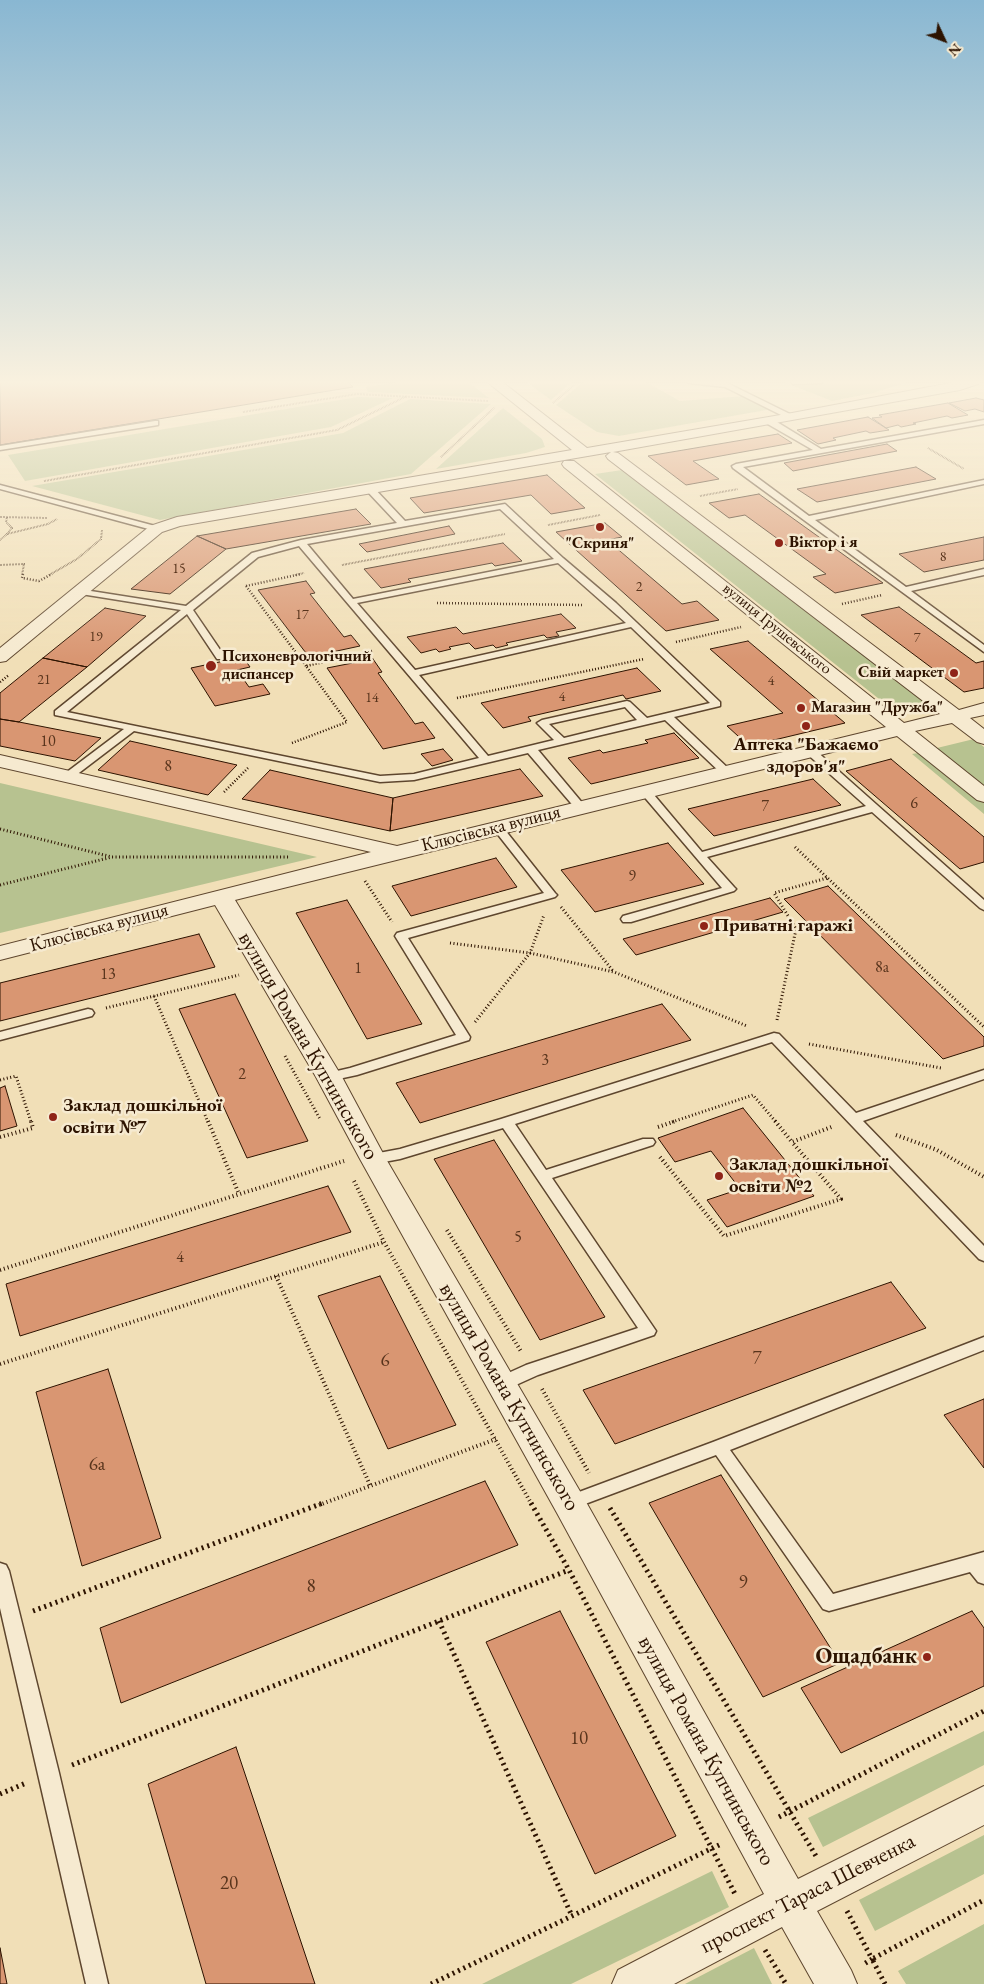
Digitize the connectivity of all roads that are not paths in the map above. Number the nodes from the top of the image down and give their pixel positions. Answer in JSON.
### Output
{"nodes":[{"id":1,"x":458,"y":474,"type":"edge"},
{"id":2,"x":581,"y":474,"type":"edge"},
{"id":3,"x":636,"y":474,"type":"edge"},
{"id":4,"x":746,"y":474,"type":"edge"},
{"id":5,"x":984,"y":482,"type":"edge"},
{"id":6,"x":1,"y":485,"type":"edge"},
{"id":7,"x":369,"y":488,"type":"junction"},
{"id":8,"x":808,"y":519,"type":"junction"},
{"id":9,"x":402,"y":524,"type":"junction"},
{"id":10,"x":156,"y":530,"type":"junction"},
{"id":11,"x":301,"y":543,"type":"junction"},
{"id":12,"x":560,"y":560,"type":"junction"},
{"id":13,"x":984,"y":572,"type":"edge"},
{"id":14,"x":904,"y":590,"type":"junction"},
{"id":15,"x":81,"y":591,"type":"junction"},
{"id":16,"x":352,"y":602,"type":"junction"},
{"id":17,"x":188,"y":609,"type":"junction"},
{"id":18,"x":632,"y":624,"type":"junction"},
{"id":19,"x":984,"y":649,"type":"edge"},
{"id":20,"x":0,"y":657,"type":"edge"},
{"id":21,"x":220,"y":657,"type":"dead end"},
{"id":22,"x":412,"y":674,"type":"junction"},
{"id":23,"x":984,"y":709,"type":"edge"},
{"id":24,"x":667,"y":716,"type":"junction"},
{"id":25,"x":956,"y":716,"type":"junction"},
{"id":26,"x":645,"y":722,"type":"junction"},
{"id":27,"x":132,"y":728,"type":"junction"},
{"id":28,"x":901,"y":729,"type":"junction"},
{"id":29,"x":984,"y":738,"type":"edge"},
{"id":30,"x":562,"y":742,"type":"junction"},
{"id":31,"x":531,"y":750,"type":"junction"},
{"id":32,"x":810,"y":751,"type":"junction"},
{"id":33,"x":486,"y":760,"type":"junction"},
{"id":34,"x":0,"y":761,"type":"edge"},
{"id":35,"x":726,"y":772,"type":"junction"},
{"id":36,"x":67,"y":777,"type":"junction"},
{"id":37,"x":644,"y":791,"type":"junction"},
{"id":38,"x":984,"y":796,"type":"edge"},
{"id":39,"x":580,"y":807,"type":"junction"},
{"id":40,"x":872,"y":808,"type":"junction"},
{"id":41,"x":497,"y":828,"type":"junction"},
{"id":42,"x":397,"y":852,"type":"junction"},
{"id":43,"x":700,"y":856,"type":"junction"},
{"id":44,"x":222,"y":896,"type":"junction"},
{"id":45,"x":984,"y":906,"type":"edge"},
{"id":46,"x":627,"y":919,"type":"dead end"},
{"id":47,"x":0,"y":954,"type":"edge"},
{"id":48,"x":88,"y":1013,"type":"road end"},
{"id":49,"x":0,"y":1036,"type":"edge"},
{"id":50,"x":984,"y":1074,"type":"edge"},
{"id":51,"x":329,"y":1077,"type":"junction"},
{"id":52,"x":854,"y":1119,"type":"junction"},
{"id":53,"x":506,"y":1122,"type":"junction"},
{"id":54,"x":648,"y":1142,"type":"road end"},
{"id":55,"x":358,"y":1169,"type":"junction"},
{"id":56,"x":542,"y":1176,"type":"junction"},
{"id":57,"x":984,"y":1255,"type":"edge"},
{"id":58,"x":984,"y":1344,"type":"edge"},
{"id":59,"x":501,"y":1384,"type":"junction"},
{"id":60,"x":719,"y":1447,"type":"junction"},
{"id":61,"x":569,"y":1503,"type":"junction"},
{"id":62,"x":981,"y":1566,"type":"edge"},
{"id":63,"x":0,"y":1571,"type":"edge"},
{"id":64,"x":984,"y":1805,"type":"edge"},
{"id":65,"x":789,"y":1902,"type":"junction"},
{"id":66,"x":97,"y":1984,"type":"edge"},
{"id":67,"x":632,"y":1984,"type":"edge"},
{"id":68,"x":836,"y":1984,"type":"edge"}],
"edges":[{"from":1,"to":7,"type":"street"},
{"from":2,"to":28,"type":"street","name":"вулиця Грушевського"},
{"from":3,"to":25,"type":"street","name":"вулиця Грушевського"},
{"from":4,"to":8,"type":"lane"},
{"from":5,"to":8,"type":"lane"},
{"from":6,"to":10,"type":"lane"},
{"from":7,"to":9,"type":"lane"},
{"from":7,"to":10,"type":"street"},
{"from":8,"to":14,"type":"lane"},
{"from":9,"to":11,"type":"lane"},
{"from":9,"to":12,"type":"lane"},
{"from":10,"to":15,"type":"street"},
{"from":11,"to":16,"type":"lane"},
{"from":11,"to":17,"type":"lane"},
{"from":12,"to":16,"type":"lane"},
{"from":12,"to":18,"type":"lane"},
{"from":13,"to":14,"type":"lane"},
{"from":14,"to":19,"type":"lane"},
{"from":15,"to":17,"type":"lane"},
{"from":15,"to":20,"type":"street"},
{"from":16,"to":22,"type":"lane"},
{"from":17,"to":21,"type":"lane"},
{"from":17,"to":27,"type":"lane"},
{"from":18,"to":22,"type":"lane"},
{"from":18,"to":24,"type":"lane"},
{"from":22,"to":33,"type":"lane"},
{"from":23,"to":25,"type":"street","name":"Клюсівська вулиця"},
{"from":24,"to":26,"type":"lane"},
{"from":24,"to":35,"type":"lane"},
{"from":25,"to":28,"type":"street","name":"Клюсівська вулиця"},
{"from":25,"to":29,"type":"street","name":"вулиця Грушевського"},
{"from":26,"to":30,"type":"lane"},
{"from":26,"to":30,"type":"lane"},
{"from":27,"to":33,"type":"lane"},
{"from":27,"to":36,"type":"lane"},
{"from":28,"to":32,"type":"street","name":"Клюсівська вулиця"},
{"from":28,"to":38,"type":"street","name":"вулиця Грушевського"},
{"from":30,"to":31,"type":"lane"},
{"from":31,"to":33,"type":"lane"},
{"from":31,"to":39,"type":"lane"},
{"from":32,"to":35,"type":"street","name":"Клюсівська вулиця"},
{"from":32,"to":40,"type":"lane"},
{"from":34,"to":36,"type":"street"},
{"from":35,"to":37,"type":"street","name":"Клюсівська вулиця"},
{"from":36,"to":42,"type":"street"},
{"from":37,"to":39,"type":"street","name":"Клюсівська вулиця"},
{"from":37,"to":43,"type":"lane"},
{"from":39,"to":41,"type":"street","name":"Клюсівська вулиця"},
{"from":40,"to":43,"type":"lane"},
{"from":40,"to":45,"type":"lane"},
{"from":41,"to":42,"type":"street","name":"Клюсівська вулиця"},
{"from":41,"to":51,"type":"lane"},
{"from":42,"to":44,"type":"street","name":"Клюсівська вулиця"},
{"from":43,"to":46,"type":"lane"},
{"from":44,"to":47,"type":"street","name":"Клюсівська вулиця"},
{"from":44,"to":51,"type":"street","name":"вулиця Романа Купчинського"},
{"from":48,"to":49,"type":"lane"},
{"from":50,"to":52,"type":"lane"},
{"from":51,"to":55,"type":"street","name":"вулиця Романа Купчинського"},
{"from":52,"to":53,"type":"lane"},
{"from":52,"to":57,"type":"lane"},
{"from":53,"to":55,"type":"lane"},
{"from":53,"to":56,"type":"lane"},
{"from":54,"to":56,"type":"lane"},
{"from":55,"to":59,"type":"street","name":"вулиця Романа Купчинського"},
{"from":56,"to":59,"type":"lane"},
{"from":58,"to":60,"type":"lane"},
{"from":59,"to":61,"type":"street","name":"вулиця Романа Купчинського"},
{"from":60,"to":61,"type":"lane"},
{"from":60,"to":62,"type":"lane"},
{"from":61,"to":65,"type":"street","name":"вулиця Романа Купчинського"},
{"from":63,"to":66,"type":"lane"},
{"from":64,"to":65,"type":"street","name":"проспект Тараса Шевченка"},
{"from":65,"to":67,"type":"street","name":"проспект Тараса Шевченка"},
{"from":65,"to":68,"type":"street","name":"вулиця Романа Купчинського"}]}
